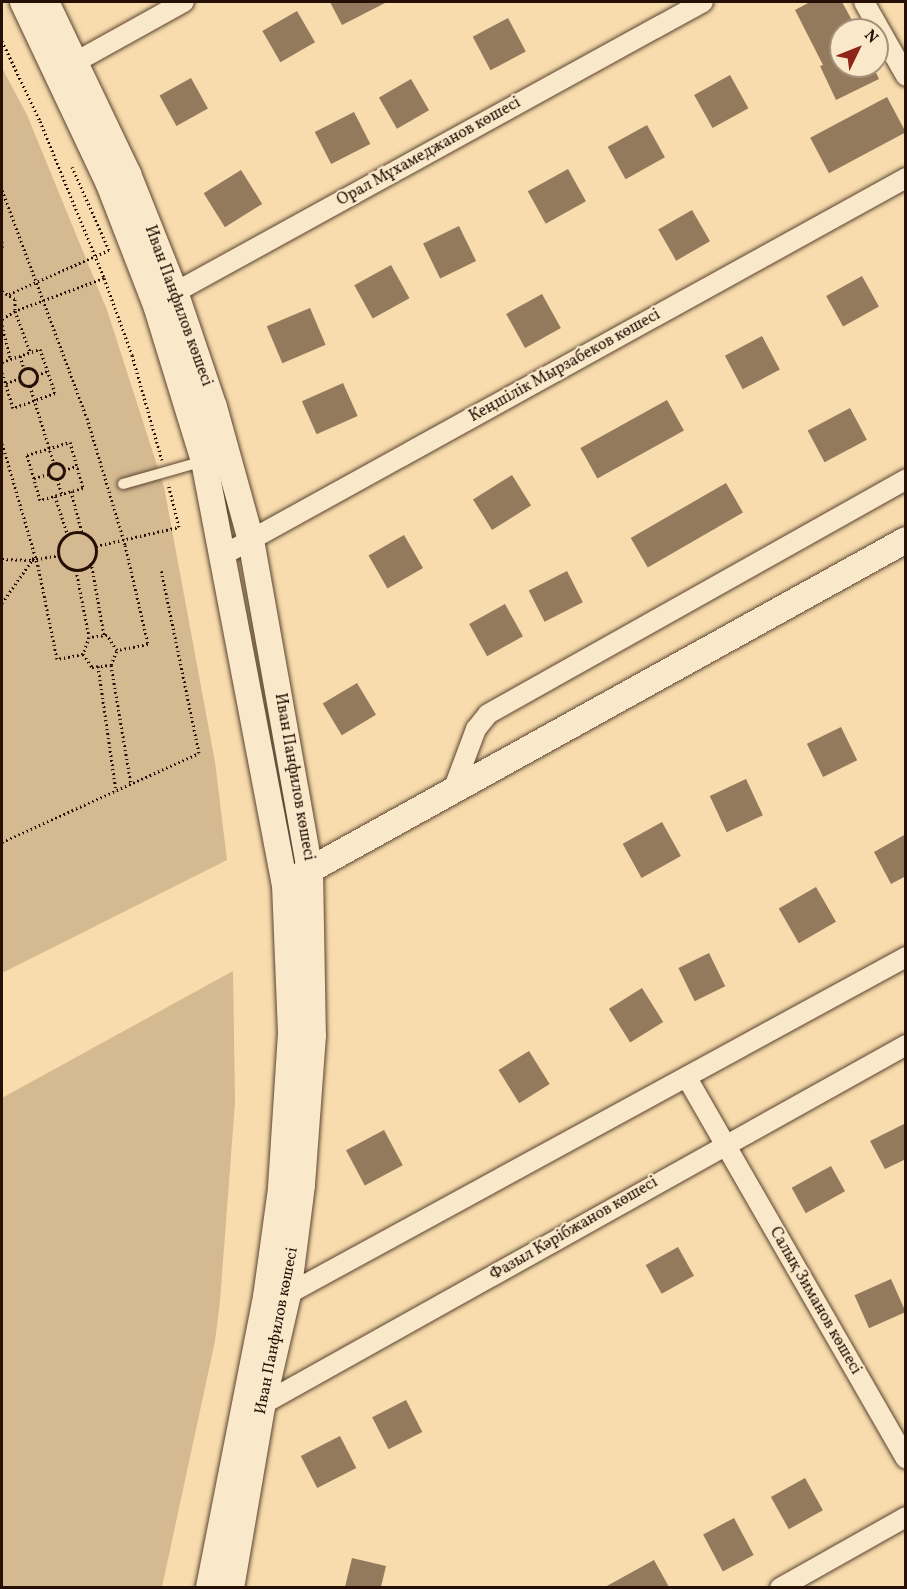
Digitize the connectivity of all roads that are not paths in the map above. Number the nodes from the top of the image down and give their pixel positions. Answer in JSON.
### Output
{"nodes":[{"id":1,"x":23,"y":2,"type":"edge"},
{"id":2,"x":46,"y":2,"type":"edge"},
{"id":3,"x":184,"y":2,"type":"edge"},
{"id":4,"x":703,"y":2,"type":"edge"},
{"id":5,"x":864,"y":2,"type":"edge"},
{"id":6,"x":68,"y":67,"type":"junction"},
{"id":7,"x":906,"y":76,"type":"edge"},
{"id":8,"x":906,"y":178,"type":"edge"},
{"id":9,"x":165,"y":297,"type":"junction"},
{"id":10,"x":204,"y":461,"type":"junction"},
{"id":11,"x":906,"y":479,"type":"edge"},
{"id":12,"x":123,"y":484,"type":"dead end"},
{"id":13,"x":251,"y":540,"type":"junction"},
{"id":14,"x":906,"y":540,"type":"edge"},
{"id":15,"x":225,"y":554,"type":"junction"},
{"id":16,"x":452,"y":793,"type":"junction"},
{"id":17,"x":310,"y":870,"type":"junction"},
{"id":18,"x":285,"y":884,"type":"junction"},
{"id":19,"x":906,"y":957,"type":"edge"},
{"id":20,"x":906,"y":1045,"type":"edge"},
{"id":21,"x":687,"y":1078,"type":"junction"},
{"id":22,"x":725,"y":1143,"type":"junction"},
{"id":23,"x":277,"y":1296,"type":"junction"},
{"id":24,"x":253,"y":1410,"type":"junction"},
{"id":25,"x":906,"y":1459,"type":"edge"},
{"id":26,"x":906,"y":1517,"type":"edge"},
{"id":27,"x":209,"y":1587,"type":"edge"},
{"id":28,"x":231,"y":1587,"type":"edge"},
{"id":29,"x":780,"y":1587,"type":"edge"}],
"edges":[{"from":1,"to":6,"type":"street","name":"Иван Панфилов көшесі"},
{"from":2,"to":6,"type":"street","name":"Иван Панфилов көшесі"},
{"from":3,"to":6,"type":"street"},
{"from":4,"to":9,"type":"street","name":"Орал Мұхамеджанов көшесі"},
{"from":5,"to":7,"type":"street"},
{"from":6,"to":9,"type":"street","name":"Иван Панфилов көшесі"},
{"from":8,"to":13,"type":"street","name":"Кеңшілік Мырзабеков көшесі"},
{"from":9,"to":10,"type":"street","name":"Иван Панфилов көшесі"},
{"from":9,"to":13,"type":"street","name":"Иван Панфилов көшесі"},
{"from":10,"to":12,"type":"lane"},
{"from":10,"to":15,"type":"street","name":"Иван Панфилов көшесі"},
{"from":11,"to":16,"type":"street"},
{"from":13,"to":15,"type":"street","name":"Кеңшілік Мырзабеков көшесі"},
{"from":13,"to":17,"type":"street","name":"Иван Панфилов көшесі"},
{"from":14,"to":16,"type":"street"},
{"from":15,"to":18,"type":"street","name":"Иван Панфилов көшесі"},
{"from":16,"to":17,"type":"street"},
{"from":17,"to":18,"type":"street"},
{"from":17,"to":23,"type":"street","name":"Иван Панфилов көшесі"},
{"from":18,"to":23,"type":"street","name":"Иван Панфилов көшесі"},
{"from":19,"to":21,"type":"street"},
{"from":20,"to":22,"type":"street","name":"Фазыл Кәрібжанов көшесі"},
{"from":21,"to":22,"type":"street","name":"Салық Зиманов көшесі"},
{"from":21,"to":23,"type":"street"},
{"from":22,"to":24,"type":"street","name":"Фазыл Кәрібжанов көшесі"},
{"from":22,"to":25,"type":"street","name":"Салық Зиманов көшесі"},
{"from":23,"to":24,"type":"street","name":"Иван Панфилов көшесі"},
{"from":24,"to":27,"type":"street","name":"Иван Панфилов көшесі"},
{"from":24,"to":28,"type":"street","name":"Иван Панфилов көшесі"},
{"from":26,"to":29,"type":"street"}]}
